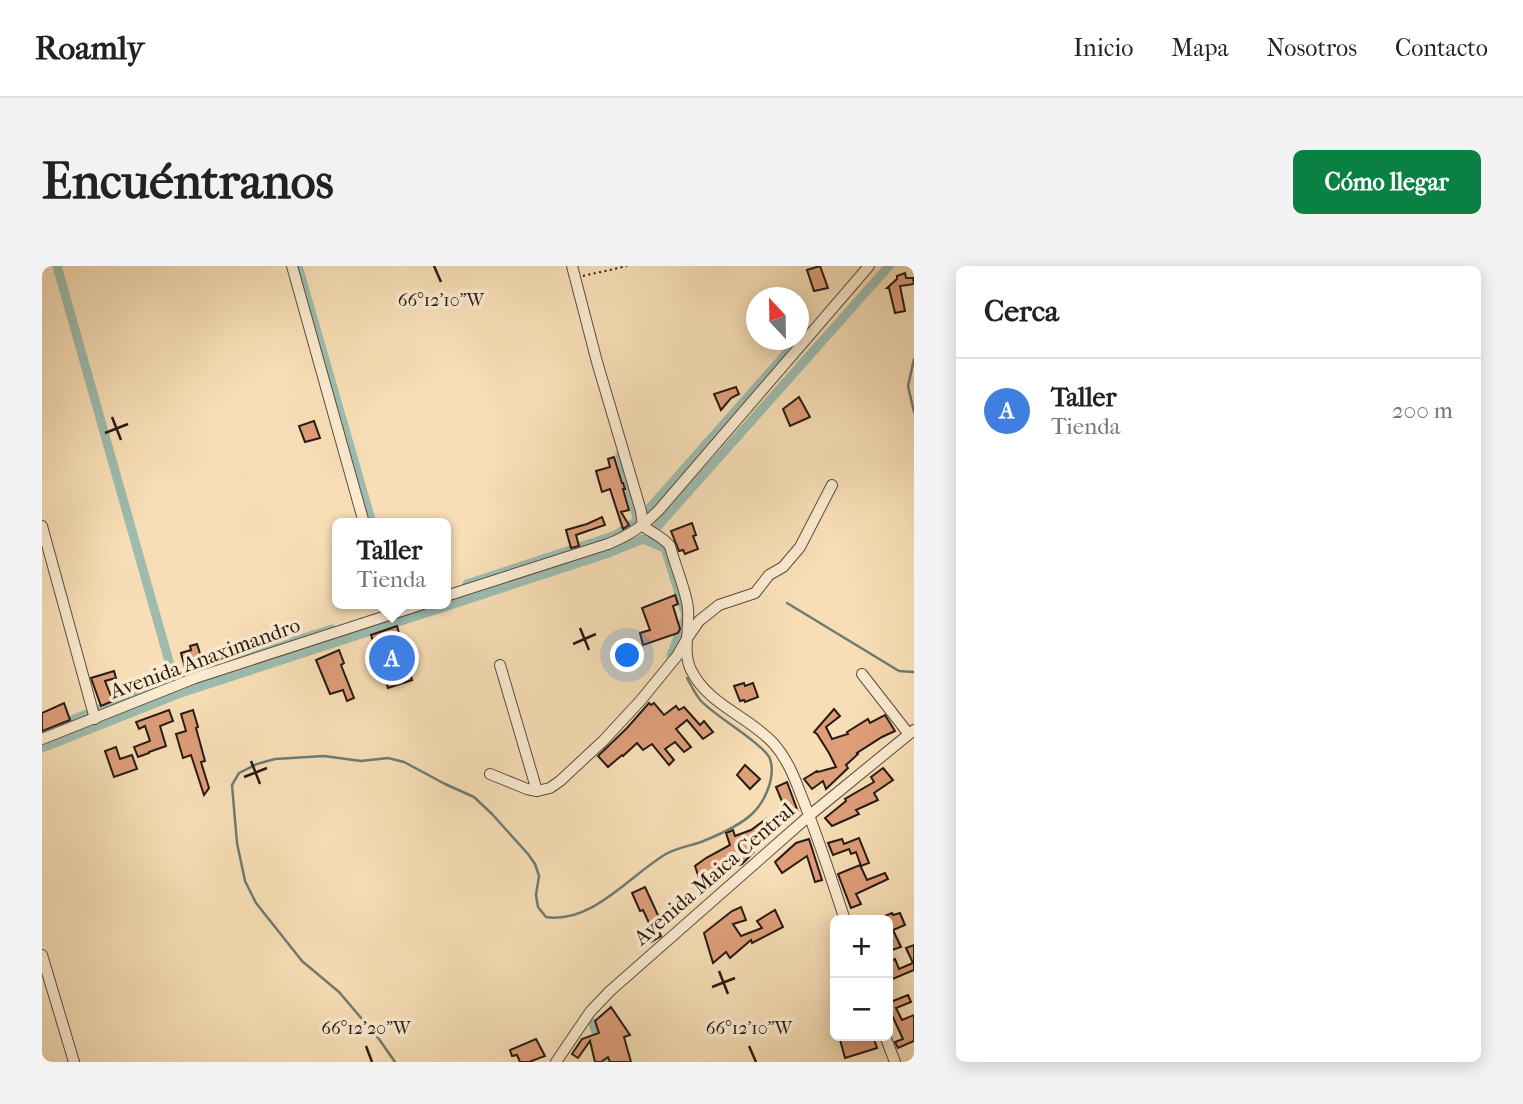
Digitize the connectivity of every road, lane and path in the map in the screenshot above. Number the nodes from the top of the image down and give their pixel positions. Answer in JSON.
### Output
{"nodes":[{"id":1,"x":292,"y":266,"type":"edge"},
{"id":2,"x":572,"y":266,"type":"edge"},
{"id":3,"x":627,"y":266,"type":"edge"},
{"id":4,"x":869,"y":266,"type":"edge"},
{"id":5,"x":576,"y":278,"type":"junction"},
{"id":6,"x":832,"y":485,"type":"dead end"},
{"id":7,"x":363,"y":518,"type":"edge"},
{"id":8,"x":42,"y":526,"type":"edge"},
{"id":9,"x":643,"y":526,"type":"junction"},
{"id":10,"x":451,"y":594,"type":"edge"},
{"id":11,"x":390,"y":609,"type":"edge"},
{"id":12,"x":688,"y":637,"type":"junction"},
{"id":13,"x":500,"y":666,"type":"dead end"},
{"id":14,"x":862,"y":674,"type":"dead end"},
{"id":15,"x":95,"y":719,"type":"junction"},
{"id":16,"x":911,"y":732,"type":"edge"},
{"id":17,"x":42,"y":739,"type":"edge"},
{"id":18,"x":490,"y":774,"type":"dead end"},
{"id":19,"x":537,"y":791,"type":"junction"},
{"id":20,"x":810,"y":815,"type":"junction"},
{"id":21,"x":843,"y":915,"type":"edge"},
{"id":22,"x":42,"y":955,"type":"edge"},
{"id":23,"x":887,"y":1041,"type":"edge"},
{"id":24,"x":74,"y":1062,"type":"edge"},
{"id":25,"x":556,"y":1062,"type":"edge"},
{"id":26,"x":895,"y":1062,"type":"edge"}],
"edges":[{"from":1,"to":7,"type":"street"},
{"from":2,"to":5,"type":"street"},
{"from":3,"to":5,"type":"path"},
{"from":4,"to":9,"type":"street"},
{"from":5,"to":9,"type":"street"},
{"from":6,"to":12,"type":"street"},
{"from":8,"to":15,"type":"street"},
{"from":9,"to":10,"type":"street"},
{"from":9,"to":12,"type":"street"},
{"from":11,"to":15,"type":"street","name":"Avenida Anaximandro"},
{"from":12,"to":19,"type":"street"},
{"from":12,"to":20,"type":"street"},
{"from":13,"to":19,"type":"street"},
{"from":14,"to":16,"type":"street"},
{"from":15,"to":17,"type":"street","name":"Avenida Anaximandro"},
{"from":16,"to":20,"type":"street","name":"Avenida Maica Central"},
{"from":18,"to":19,"type":"street"},
{"from":20,"to":21,"type":"street"},
{"from":20,"to":25,"type":"street","name":"Avenida Maica Central"},
{"from":22,"to":24,"type":"street"},
{"from":23,"to":26,"type":"street"}]}
